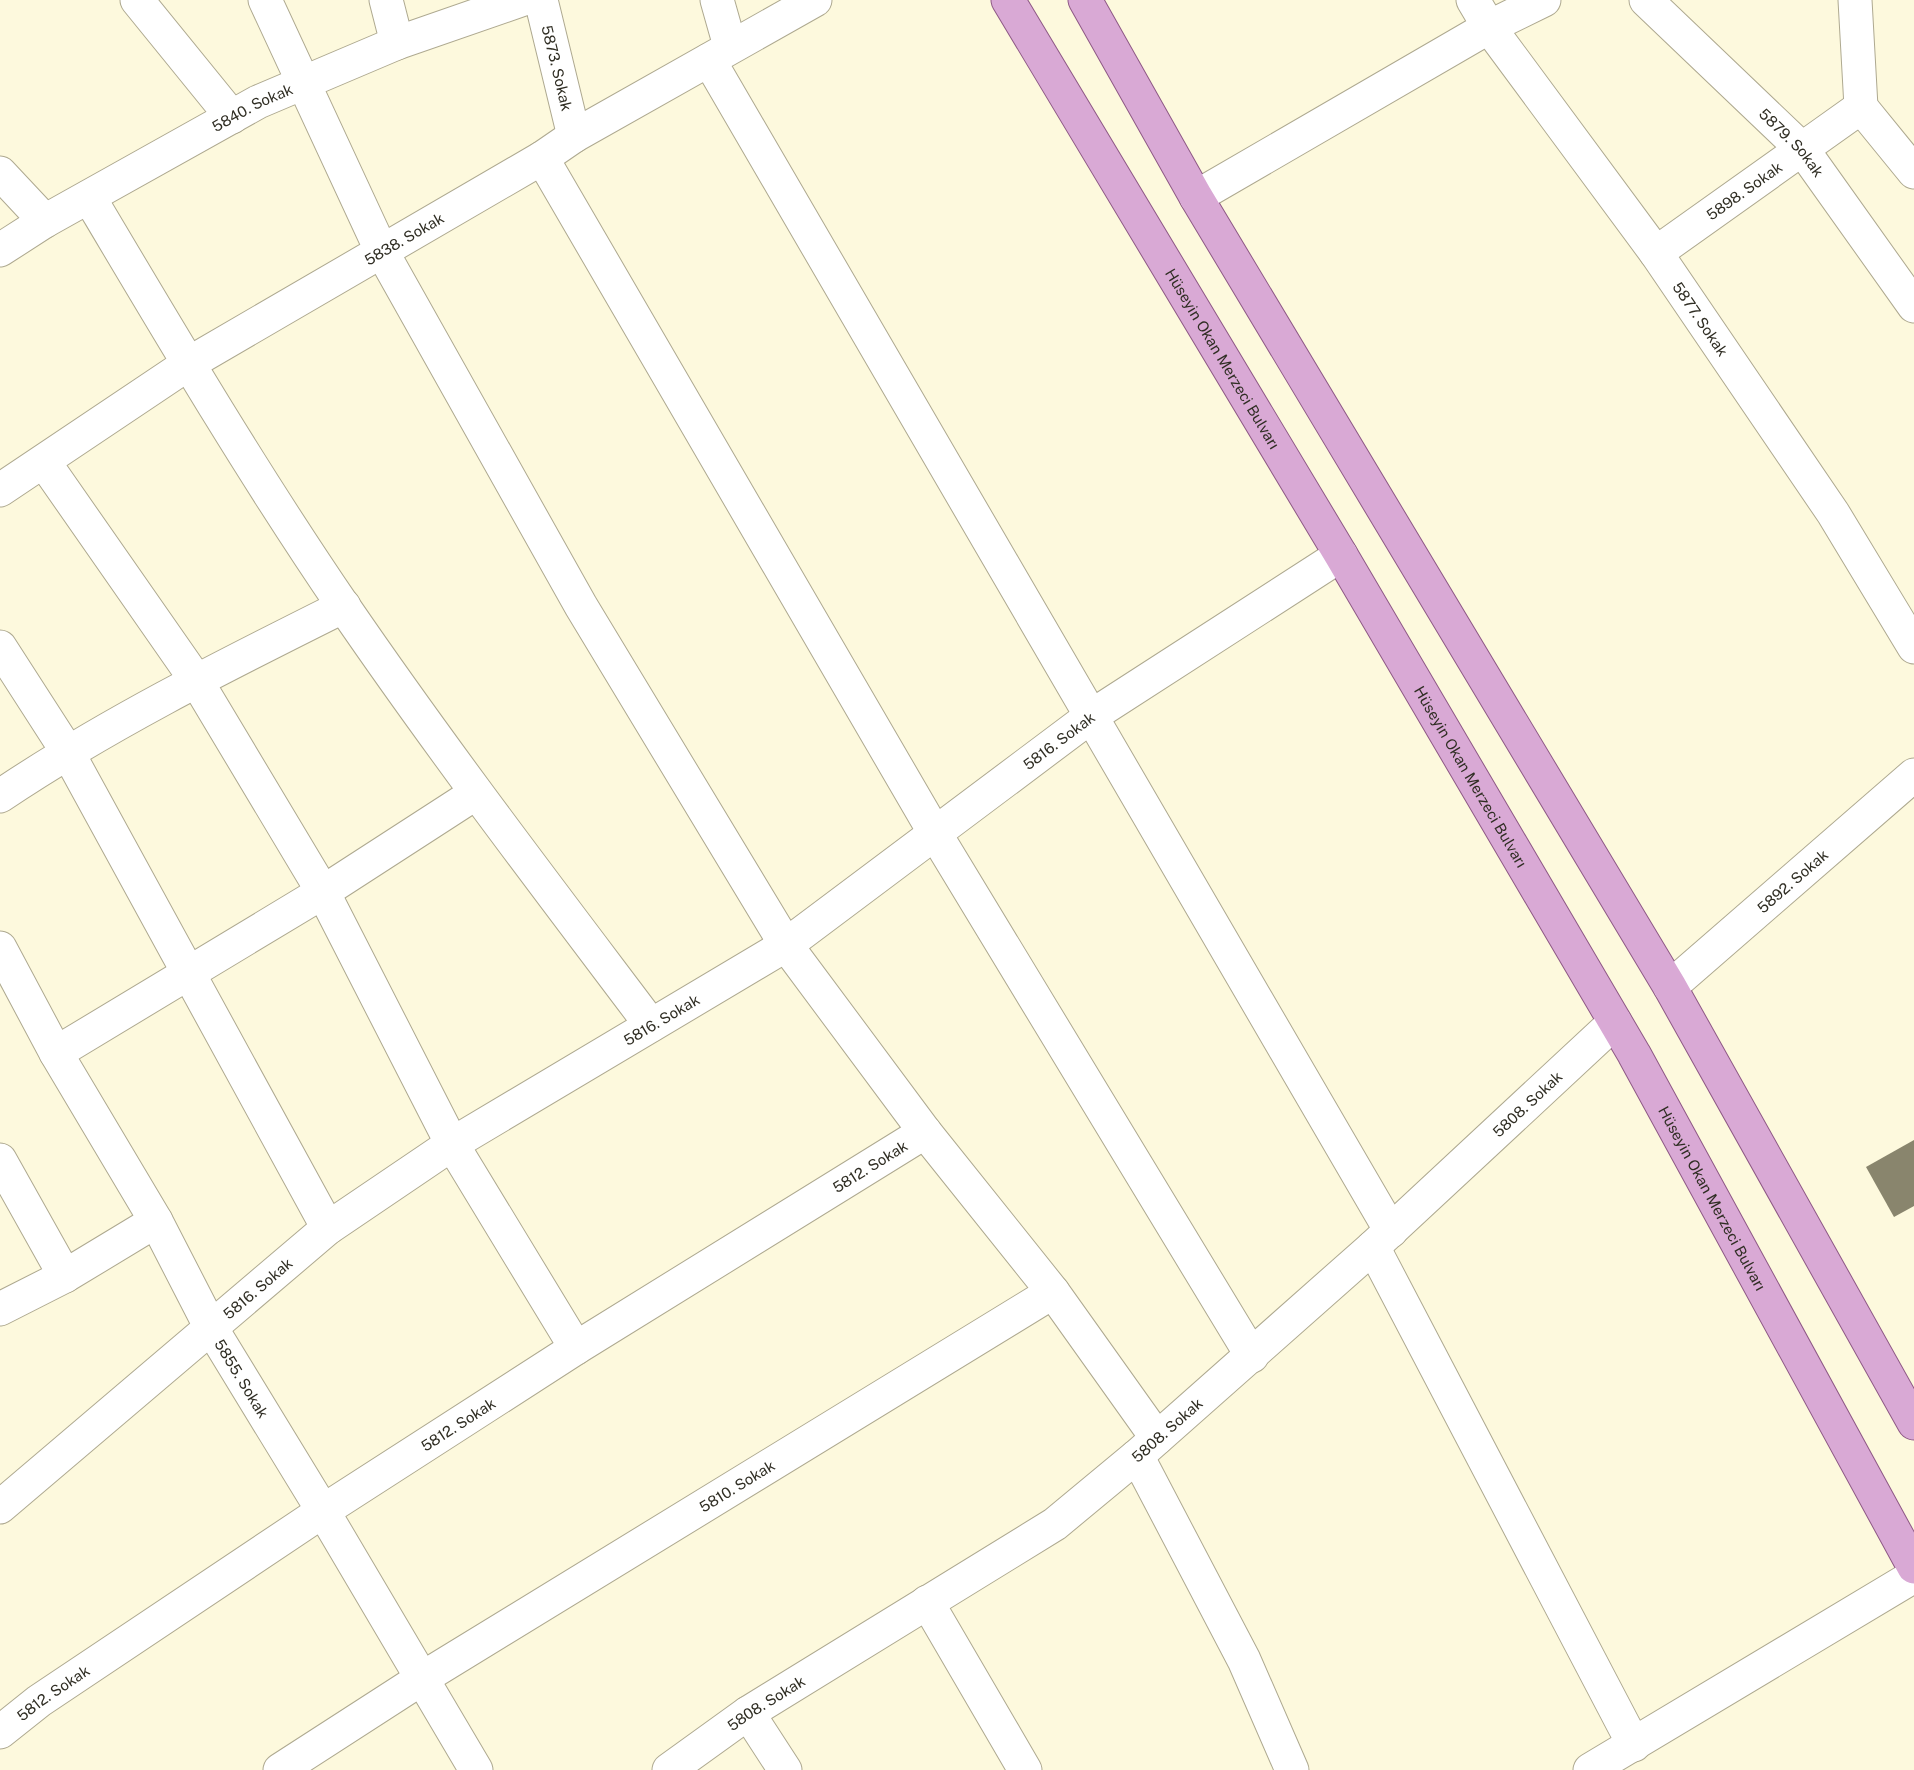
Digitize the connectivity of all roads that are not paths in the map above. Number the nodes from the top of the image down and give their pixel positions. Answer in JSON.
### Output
{"nodes":[{"id":1,"x":137,"y":0,"type":"edge"},
{"id":2,"x":265,"y":0,"type":"edge"},
{"id":3,"x":386,"y":0,"type":"edge"},
{"id":4,"x":521,"y":0,"type":"edge"},
{"id":5,"x":541,"y":0,"type":"edge"},
{"id":6,"x":717,"y":0,"type":"edge"},
{"id":7,"x":815,"y":0,"type":"edge"},
{"id":8,"x":1008,"y":0,"type":"edge"},
{"id":9,"x":1085,"y":0,"type":"edge"},
{"id":10,"x":1544,"y":0,"type":"edge"},
{"id":11,"x":1646,"y":0,"type":"edge"},
{"id":12,"x":1855,"y":0,"type":"edge"},
{"id":13,"x":1481,"y":14,"type":"edge"},
{"id":14,"x":397,"y":43,"type":"junction"},
{"id":15,"x":719,"y":53,"type":"junction"},
{"id":16,"x":302,"y":84,"type":"junction"},
{"id":17,"x":1862,"y":107,"type":"junction"},
{"id":18,"x":232,"y":117,"type":"junction"},
{"id":19,"x":574,"y":136,"type":"junction"},
{"id":20,"x":1803,"y":150,"type":"junction"},
{"id":21,"x":542,"y":158,"type":"junction"},
{"id":22,"x":1914,"y":172,"type":"edge"},
{"id":23,"x":0,"y":173,"type":"edge"},
{"id":24,"x":89,"y":196,"type":"junction"},
{"id":25,"x":1196,"y":197,"type":"junction"},
{"id":26,"x":45,"y":221,"type":"junction"},
{"id":27,"x":0,"y":250,"type":"edge"},
{"id":28,"x":381,"y":250,"type":"junction"},
{"id":29,"x":1656,"y":253,"type":"junction"},
{"id":30,"x":1914,"y":306,"type":"edge"},
{"id":31,"x":188,"y":364,"type":"junction"},
{"id":32,"x":44,"y":462,"type":"junction"},
{"id":33,"x":0,"y":490,"type":"edge"},
{"id":34,"x":1341,"y":555,"type":"junction"},
{"id":35,"x":344,"y":606,"type":"junction"},
{"id":36,"x":1914,"y":646,"type":"edge"},
{"id":37,"x":0,"y":647,"type":"edge"},
{"id":38,"x":196,"y":680,"type":"junction"},
{"id":39,"x":1090,"y":717,"type":"junction"},
{"id":40,"x":67,"y":751,"type":"junction"},
{"id":41,"x":1914,"y":775,"type":"edge"},
{"id":42,"x":476,"y":793,"type":"junction"},
{"id":43,"x":0,"y":796,"type":"edge"},
{"id":44,"x":936,"y":835,"type":"junction"},
{"id":45,"x":323,"y":892,"type":"junction"},
{"id":46,"x":786,"y":945,"type":"junction"},
{"id":47,"x":0,"y":948,"type":"edge"},
{"id":48,"x":189,"y":972,"type":"junction"},
{"id":49,"x":1670,"y":987,"type":"junction"},
{"id":50,"x":1615,"y":1022,"type":"junction"},
{"id":51,"x":651,"y":1025,"type":"junction"},
{"id":52,"x":56,"y":1053,"type":"junction"},
{"id":53,"x":925,"y":1132,"type":"junction"},
{"id":54,"x":452,"y":1144,"type":"junction"},
{"id":55,"x":0,"y":1160,"type":"edge"},
{"id":56,"x":156,"y":1221,"type":"junction"},
{"id":57,"x":328,"y":1228,"type":"junction"},
{"id":58,"x":1382,"y":1239,"type":"junction"},
{"id":59,"x":65,"y":1276,"type":"junction"},
{"id":60,"x":1053,"y":1292,"type":"junction"},
{"id":61,"x":0,"y":1309,"type":"edge"},
{"id":62,"x":210,"y":1326,"type":"junction"},
{"id":63,"x":576,"y":1348,"type":"junction"},
{"id":64,"x":1252,"y":1356,"type":"junction"},
{"id":65,"x":1914,"y":1423,"type":"edge"},
{"id":66,"x":1147,"y":1447,"type":"junction"},
{"id":67,"x":0,"y":1508,"type":"edge"},
{"id":68,"x":323,"y":1511,"type":"junction"},
{"id":69,"x":1914,"y":1567,"type":"edge"},
{"id":70,"x":1914,"y":1576,"type":"edge"},
{"id":71,"x":927,"y":1602,"type":"junction"},
{"id":72,"x":421,"y":1679,"type":"junction"},
{"id":73,"x":748,"y":1713,"type":"junction"},
{"id":74,"x":0,"y":1732,"type":"edge"},
{"id":75,"x":1634,"y":1745,"type":"junction"},
{"id":76,"x":280,"y":1770,"type":"edge"},
{"id":77,"x":476,"y":1770,"type":"edge"},
{"id":78,"x":669,"y":1770,"type":"edge"},
{"id":79,"x":785,"y":1770,"type":"edge"},
{"id":80,"x":1025,"y":1770,"type":"edge"},
{"id":81,"x":1292,"y":1770,"type":"edge"},
{"id":82,"x":1590,"y":1770,"type":"edge"}],
"edges":[{"from":1,"to":18,"type":"street"},
{"from":2,"to":16,"type":"street"},
{"from":3,"to":14,"type":"street"},
{"from":4,"to":14,"type":"street","name":"5840. Sokak"},
{"from":5,"to":19,"type":"street","name":"5873. Sokak"},
{"from":6,"to":15,"type":"street"},
{"from":7,"to":15,"type":"street","name":"5838. Sokak"},
{"from":8,"to":34,"type":"main road","name":"Hüseyin Okan Merzeci Bulvarı"},
{"from":9,"to":25,"type":"main road"},
{"from":10,"to":13,"type":"street"},
{"from":11,"to":20,"type":"street","name":"5879. Sokak"},
{"from":12,"to":17,"type":"street"},
{"from":13,"to":25,"type":"street"},
{"from":13,"to":29,"type":"street","name":"5877. Sokak"},
{"from":14,"to":16,"type":"street","name":"5840. Sokak"},
{"from":15,"to":19,"type":"street","name":"5838. Sokak"},
{"from":15,"to":39,"type":"street"},
{"from":16,"to":18,"type":"street","name":"5840. Sokak"},
{"from":16,"to":28,"type":"street"},
{"from":17,"to":20,"type":"street","name":"5898. Sokak"},
{"from":17,"to":22,"type":"street"},
{"from":18,"to":24,"type":"street","name":"5840. Sokak"},
{"from":19,"to":21,"type":"street","name":"5838. Sokak"},
{"from":20,"to":29,"type":"street","name":"5898. Sokak"},
{"from":20,"to":30,"type":"street","name":"5879. Sokak"},
{"from":21,"to":28,"type":"street","name":"5838. Sokak"},
{"from":21,"to":44,"type":"street"},
{"from":23,"to":26,"type":"street"},
{"from":24,"to":26,"type":"street","name":"5840. Sokak"},
{"from":24,"to":31,"type":"street"},
{"from":25,"to":49,"type":"main road"},
{"from":26,"to":27,"type":"street","name":"5840. Sokak"},
{"from":28,"to":31,"type":"street","name":"5838. Sokak"},
{"from":28,"to":46,"type":"street"},
{"from":29,"to":36,"type":"street","name":"5877. Sokak"},
{"from":31,"to":32,"type":"street","name":"5838. Sokak"},
{"from":31,"to":35,"type":"street"},
{"from":32,"to":33,"type":"street","name":"5838. Sokak"},
{"from":32,"to":38,"type":"street"},
{"from":34,"to":39,"type":"street","name":"5816. Sokak"},
{"from":34,"to":50,"type":"main road","name":"Hüseyin Okan Merzeci Bulvarı"},
{"from":35,"to":38,"type":"street"},
{"from":35,"to":42,"type":"street"},
{"from":37,"to":40,"type":"street"},
{"from":38,"to":40,"type":"street"},
{"from":38,"to":45,"type":"street"},
{"from":39,"to":44,"type":"street","name":"5816. Sokak"},
{"from":39,"to":58,"type":"street"},
{"from":40,"to":43,"type":"street"},
{"from":40,"to":48,"type":"street"},
{"from":41,"to":49,"type":"street","name":"5892. Sokak"},
{"from":42,"to":45,"type":"street"},
{"from":42,"to":51,"type":"street"},
{"from":44,"to":46,"type":"street","name":"5816. Sokak"},
{"from":44,"to":64,"type":"street"},
{"from":45,"to":48,"type":"street"},
{"from":45,"to":54,"type":"street"},
{"from":46,"to":51,"type":"street","name":"5816. Sokak"},
{"from":46,"to":53,"type":"street"},
{"from":47,"to":52,"type":"street","name":"5855. Sokak"},
{"from":48,"to":52,"type":"street"},
{"from":48,"to":57,"type":"street"},
{"from":49,"to":65,"type":"main road"},
{"from":50,"to":58,"type":"street","name":"5808. Sokak"},
{"from":50,"to":69,"type":"main road","name":"Hüseyin Okan Merzeci Bulvarı"},
{"from":51,"to":54,"type":"street","name":"5816. Sokak"},
{"from":52,"to":56,"type":"street","name":"5855. Sokak"},
{"from":53,"to":60,"type":"street"},
{"from":53,"to":63,"type":"street","name":"5812. Sokak"},
{"from":54,"to":57,"type":"street","name":"5816. Sokak"},
{"from":54,"to":63,"type":"street"},
{"from":55,"to":59,"type":"street"},
{"from":56,"to":59,"type":"street"},
{"from":56,"to":62,"type":"street","name":"5855. Sokak"},
{"from":57,"to":62,"type":"street","name":"5816. Sokak"},
{"from":58,"to":64,"type":"street","name":"5808. Sokak"},
{"from":58,"to":75,"type":"street"},
{"from":59,"to":61,"type":"street"},
{"from":60,"to":66,"type":"street"},
{"from":60,"to":72,"type":"street","name":"5810. Sokak"},
{"from":62,"to":67,"type":"street","name":"5816. Sokak"},
{"from":62,"to":68,"type":"street","name":"5855. Sokak"},
{"from":63,"to":68,"type":"street","name":"5812. Sokak"},
{"from":64,"to":66,"type":"street","name":"5808. Sokak"},
{"from":66,"to":71,"type":"street","name":"5808. Sokak"},
{"from":66,"to":81,"type":"street"},
{"from":68,"to":72,"type":"street","name":"5855. Sokak"},
{"from":68,"to":74,"type":"street","name":"5812. Sokak"},
{"from":70,"to":75,"type":"street"},
{"from":71,"to":73,"type":"street","name":"5808. Sokak"},
{"from":71,"to":80,"type":"street"},
{"from":72,"to":76,"type":"street","name":"5810. Sokak"},
{"from":72,"to":77,"type":"street","name":"5855. Sokak"},
{"from":73,"to":78,"type":"street","name":"5808. Sokak"},
{"from":73,"to":79,"type":"street"},
{"from":75,"to":82,"type":"street"}]}
